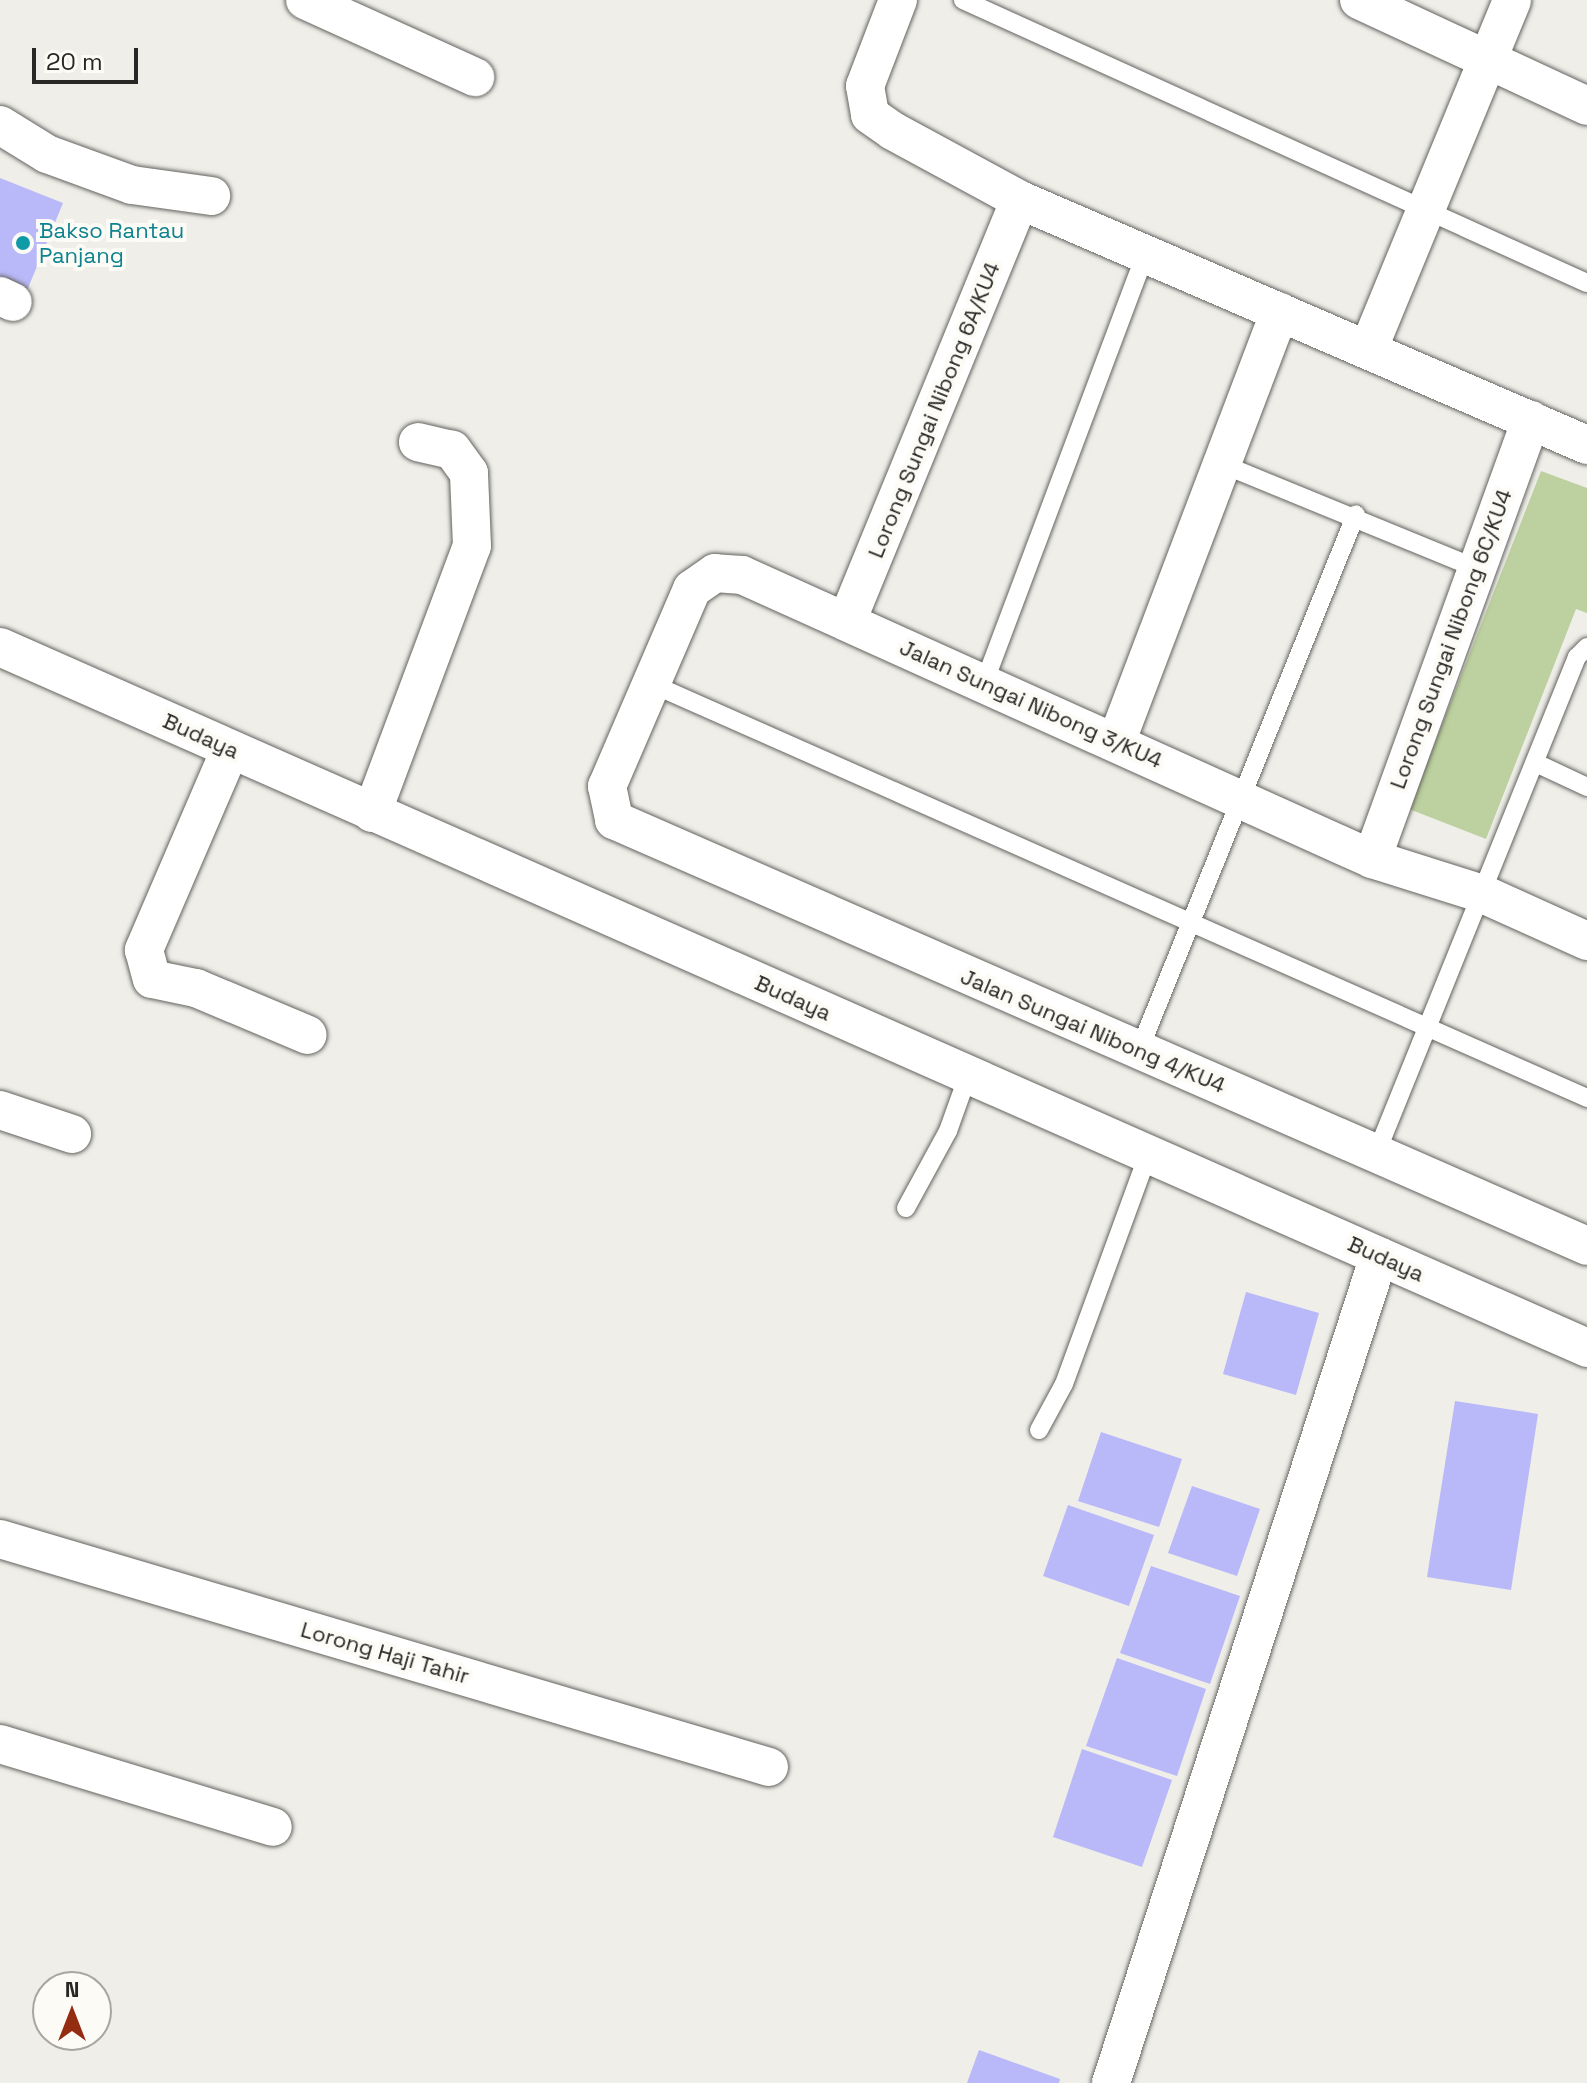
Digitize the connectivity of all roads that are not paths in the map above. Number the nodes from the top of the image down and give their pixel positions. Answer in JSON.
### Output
{"nodes":[{"id":1,"x":305,"y":0,"type":"edge"},
{"id":2,"x":898,"y":0,"type":"edge"},
{"id":3,"x":963,"y":0,"type":"edge"},
{"id":4,"x":1359,"y":0,"type":"edge"},
{"id":5,"x":1512,"y":0,"type":"edge"},
{"id":6,"x":1486,"y":60,"type":"junction"},
{"id":7,"x":475,"y":77,"type":"dead end"},
{"id":8,"x":1587,"y":106,"type":"edge"},
{"id":9,"x":0,"y":125,"type":"edge"},
{"id":10,"x":211,"y":196,"type":"dead end"},
{"id":11,"x":1020,"y":200,"type":"junction"},
{"id":12,"x":1426,"y":209,"type":"junction"},
{"id":13,"x":1145,"y":254,"type":"junction"},
{"id":14,"x":1587,"y":283,"type":"edge"},
{"id":15,"x":1280,"y":312,"type":"junction"},
{"id":16,"x":1368,"y":350,"type":"junction"},
{"id":17,"x":1531,"y":420,"type":"junction"},
{"id":18,"x":418,"y":442,"type":"dead end"},
{"id":19,"x":1587,"y":445,"type":"edge"},
{"id":20,"x":1222,"y":464,"type":"junction"},
{"id":21,"x":1356,"y":514,"type":"junction"},
{"id":22,"x":1476,"y":568,"type":"junction"},
{"id":23,"x":847,"y":621,"type":"junction"},
{"id":24,"x":0,"y":647,"type":"edge"},
{"id":25,"x":1587,"y":647,"type":"edge"},
{"id":26,"x":652,"y":684,"type":"junction"},
{"id":27,"x":983,"y":686,"type":"junction"},
{"id":28,"x":1117,"y":740,"type":"junction"},
{"id":29,"x":230,"y":750,"type":"junction"},
{"id":30,"x":1538,"y":764,"type":"junction"},
{"id":31,"x":1587,"y":787,"type":"edge"},
{"id":32,"x":1237,"y":800,"type":"junction"},
{"id":33,"x":608,"y":805,"type":"joint"},
{"id":34,"x":372,"y":813,"type":"junction"},
{"id":35,"x":1372,"y":859,"type":"junction"},
{"id":36,"x":1483,"y":894,"type":"junction"},
{"id":37,"x":1189,"y":923,"type":"junction"},
{"id":38,"x":1587,"y":941,"type":"edge"},
{"id":39,"x":1430,"y":1027,"type":"junction"},
{"id":40,"x":308,"y":1035,"type":"dead end"},
{"id":41,"x":1138,"y":1053,"type":"junction"},
{"id":42,"x":968,"y":1075,"type":"junction"},
{"id":43,"x":1587,"y":1098,"type":"edge"},
{"id":44,"x":0,"y":1110,"type":"edge"},
{"id":45,"x":72,"y":1134,"type":"dead end"},
{"id":46,"x":1378,"y":1149,"type":"junction"},
{"id":47,"x":1148,"y":1154,"type":"junction"},
{"id":48,"x":906,"y":1208,"type":"dead end"},
{"id":49,"x":1587,"y":1246,"type":"edge"},
{"id":50,"x":1379,"y":1256,"type":"junction"},
{"id":51,"x":1587,"y":1348,"type":"edge"},
{"id":52,"x":1039,"y":1430,"type":"dead end"},
{"id":53,"x":0,"y":1539,"type":"edge"},
{"id":54,"x":0,"y":1744,"type":"edge"},
{"id":55,"x":769,"y":1767,"type":"dead end"},
{"id":56,"x":273,"y":1827,"type":"dead end"},
{"id":57,"x":1111,"y":2083,"type":"edge"}],
"edges":[{"from":1,"to":7,"type":"street"},
{"from":2,"to":11,"type":"street"},
{"from":3,"to":12,"type":"lane"},
{"from":4,"to":6,"type":"street"},
{"from":5,"to":6,"type":"street"},
{"from":6,"to":8,"type":"street"},
{"from":6,"to":12,"type":"street"},
{"from":9,"to":10,"type":"street"},
{"from":11,"to":13,"type":"street"},
{"from":11,"to":23,"type":"street","name":"Lorong Sungai Nibong 6A/KU4"},
{"from":12,"to":14,"type":"lane"},
{"from":12,"to":16,"type":"street"},
{"from":13,"to":15,"type":"street"},
{"from":13,"to":27,"type":"lane"},
{"from":15,"to":16,"type":"street"},
{"from":15,"to":20,"type":"street"},
{"from":16,"to":17,"type":"street"},
{"from":17,"to":19,"type":"street"},
{"from":17,"to":22,"type":"street","name":"Lorong Sungai Nibong 6C/KU4"},
{"from":18,"to":34,"type":"street"},
{"from":20,"to":21,"type":"lane"},
{"from":20,"to":28,"type":"street"},
{"from":21,"to":22,"type":"lane"},
{"from":21,"to":32,"type":"lane"},
{"from":22,"to":35,"type":"street","name":"Lorong Sungai Nibong 6C/KU4"},
{"from":23,"to":26,"type":"street","name":"Jalan Sungai Nibong 3/KU4"},
{"from":23,"to":27,"type":"street","name":"Jalan Sungai Nibong 3/KU4"},
{"from":24,"to":29,"type":"street","name":"Budaya"},
{"from":25,"to":30,"type":"lane"},
{"from":26,"to":33,"type":"street","name":"Jalan Sungai Nibong 3/KU4"},
{"from":26,"to":37,"type":"lane"},
{"from":27,"to":28,"type":"street","name":"Jalan Sungai Nibong 3/KU4"},
{"from":28,"to":32,"type":"street","name":"Jalan Sungai Nibong 3/KU4"},
{"from":29,"to":34,"type":"street","name":"Budaya"},
{"from":29,"to":40,"type":"street"},
{"from":30,"to":31,"type":"lane"},
{"from":30,"to":36,"type":"lane"},
{"from":32,"to":35,"type":"street","name":"Jalan Sungai Nibong 3/KU4"},
{"from":32,"to":37,"type":"lane"},
{"from":33,"to":41,"type":"street","name":"Jalan Sungai Nibong 4/KU4"},
{"from":34,"to":42,"type":"street","name":"Budaya"},
{"from":35,"to":36,"type":"street","name":"Jalan Sungai Nibong 3/KU4"},
{"from":36,"to":38,"type":"street","name":"Jalan Sungai Nibong 3/KU4"},
{"from":36,"to":39,"type":"lane"},
{"from":37,"to":39,"type":"lane"},
{"from":37,"to":41,"type":"lane"},
{"from":39,"to":43,"type":"lane"},
{"from":39,"to":46,"type":"lane"},
{"from":41,"to":46,"type":"street","name":"Jalan Sungai Nibong 4/KU4"},
{"from":42,"to":47,"type":"street","name":"Budaya"},
{"from":42,"to":48,"type":"lane"},
{"from":44,"to":45,"type":"street"},
{"from":46,"to":49,"type":"street","name":"Jalan Sungai Nibong 4/KU4"},
{"from":47,"to":50,"type":"street","name":"Budaya"},
{"from":47,"to":52,"type":"lane"},
{"from":50,"to":51,"type":"street","name":"Budaya"},
{"from":50,"to":57,"type":"street"},
{"from":53,"to":55,"type":"street","name":"Lorong Haji Tahir"},
{"from":54,"to":56,"type":"street"}]}
